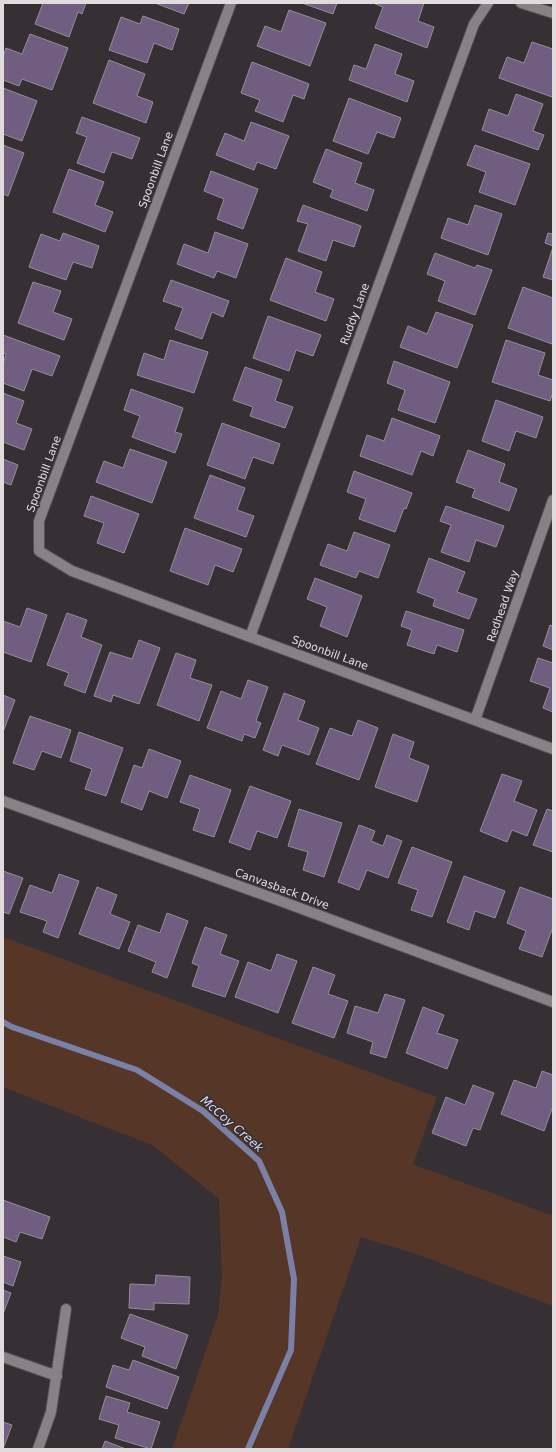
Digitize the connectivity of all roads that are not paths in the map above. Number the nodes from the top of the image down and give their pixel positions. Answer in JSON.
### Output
{"nodes":[{"id":1,"x":231,"y":3,"type":"edge"},
{"id":2,"x":488,"y":3,"type":"edge"},
{"id":3,"x":521,"y":3,"type":"edge"},
{"id":4,"x":553,"y":13,"type":"edge"},
{"id":5,"x":553,"y":500,"type":"edge"},
{"id":6,"x":250,"y":637,"type":"junction"},
{"id":7,"x":475,"y":720,"type":"junction"},
{"id":8,"x":553,"y":749,"type":"edge"},
{"id":9,"x":3,"y":801,"type":"edge"},
{"id":10,"x":553,"y":1002,"type":"edge"},
{"id":11,"x":66,"y":1309,"type":"dead end"},
{"id":12,"x":3,"y":1357,"type":"edge"},
{"id":13,"x":57,"y":1376,"type":"junction"},
{"id":14,"x":38,"y":1449,"type":"edge"}],
"edges":[{"from":1,"to":6,"type":"street","name":"Spoonbill Lane"},
{"from":2,"to":6,"type":"street","name":"Ruddy Lane"},
{"from":3,"to":4,"type":"street"},
{"from":5,"to":7,"type":"street","name":"Redhead Way"},
{"from":6,"to":7,"type":"street","name":"Spoonbill Lane"},
{"from":7,"to":8,"type":"street","name":"Spoonbill Lane"},
{"from":9,"to":10,"type":"street","name":"Canvasback Drive"},
{"from":11,"to":13,"type":"street"},
{"from":12,"to":13,"type":"street"},
{"from":13,"to":14,"type":"street"}]}
